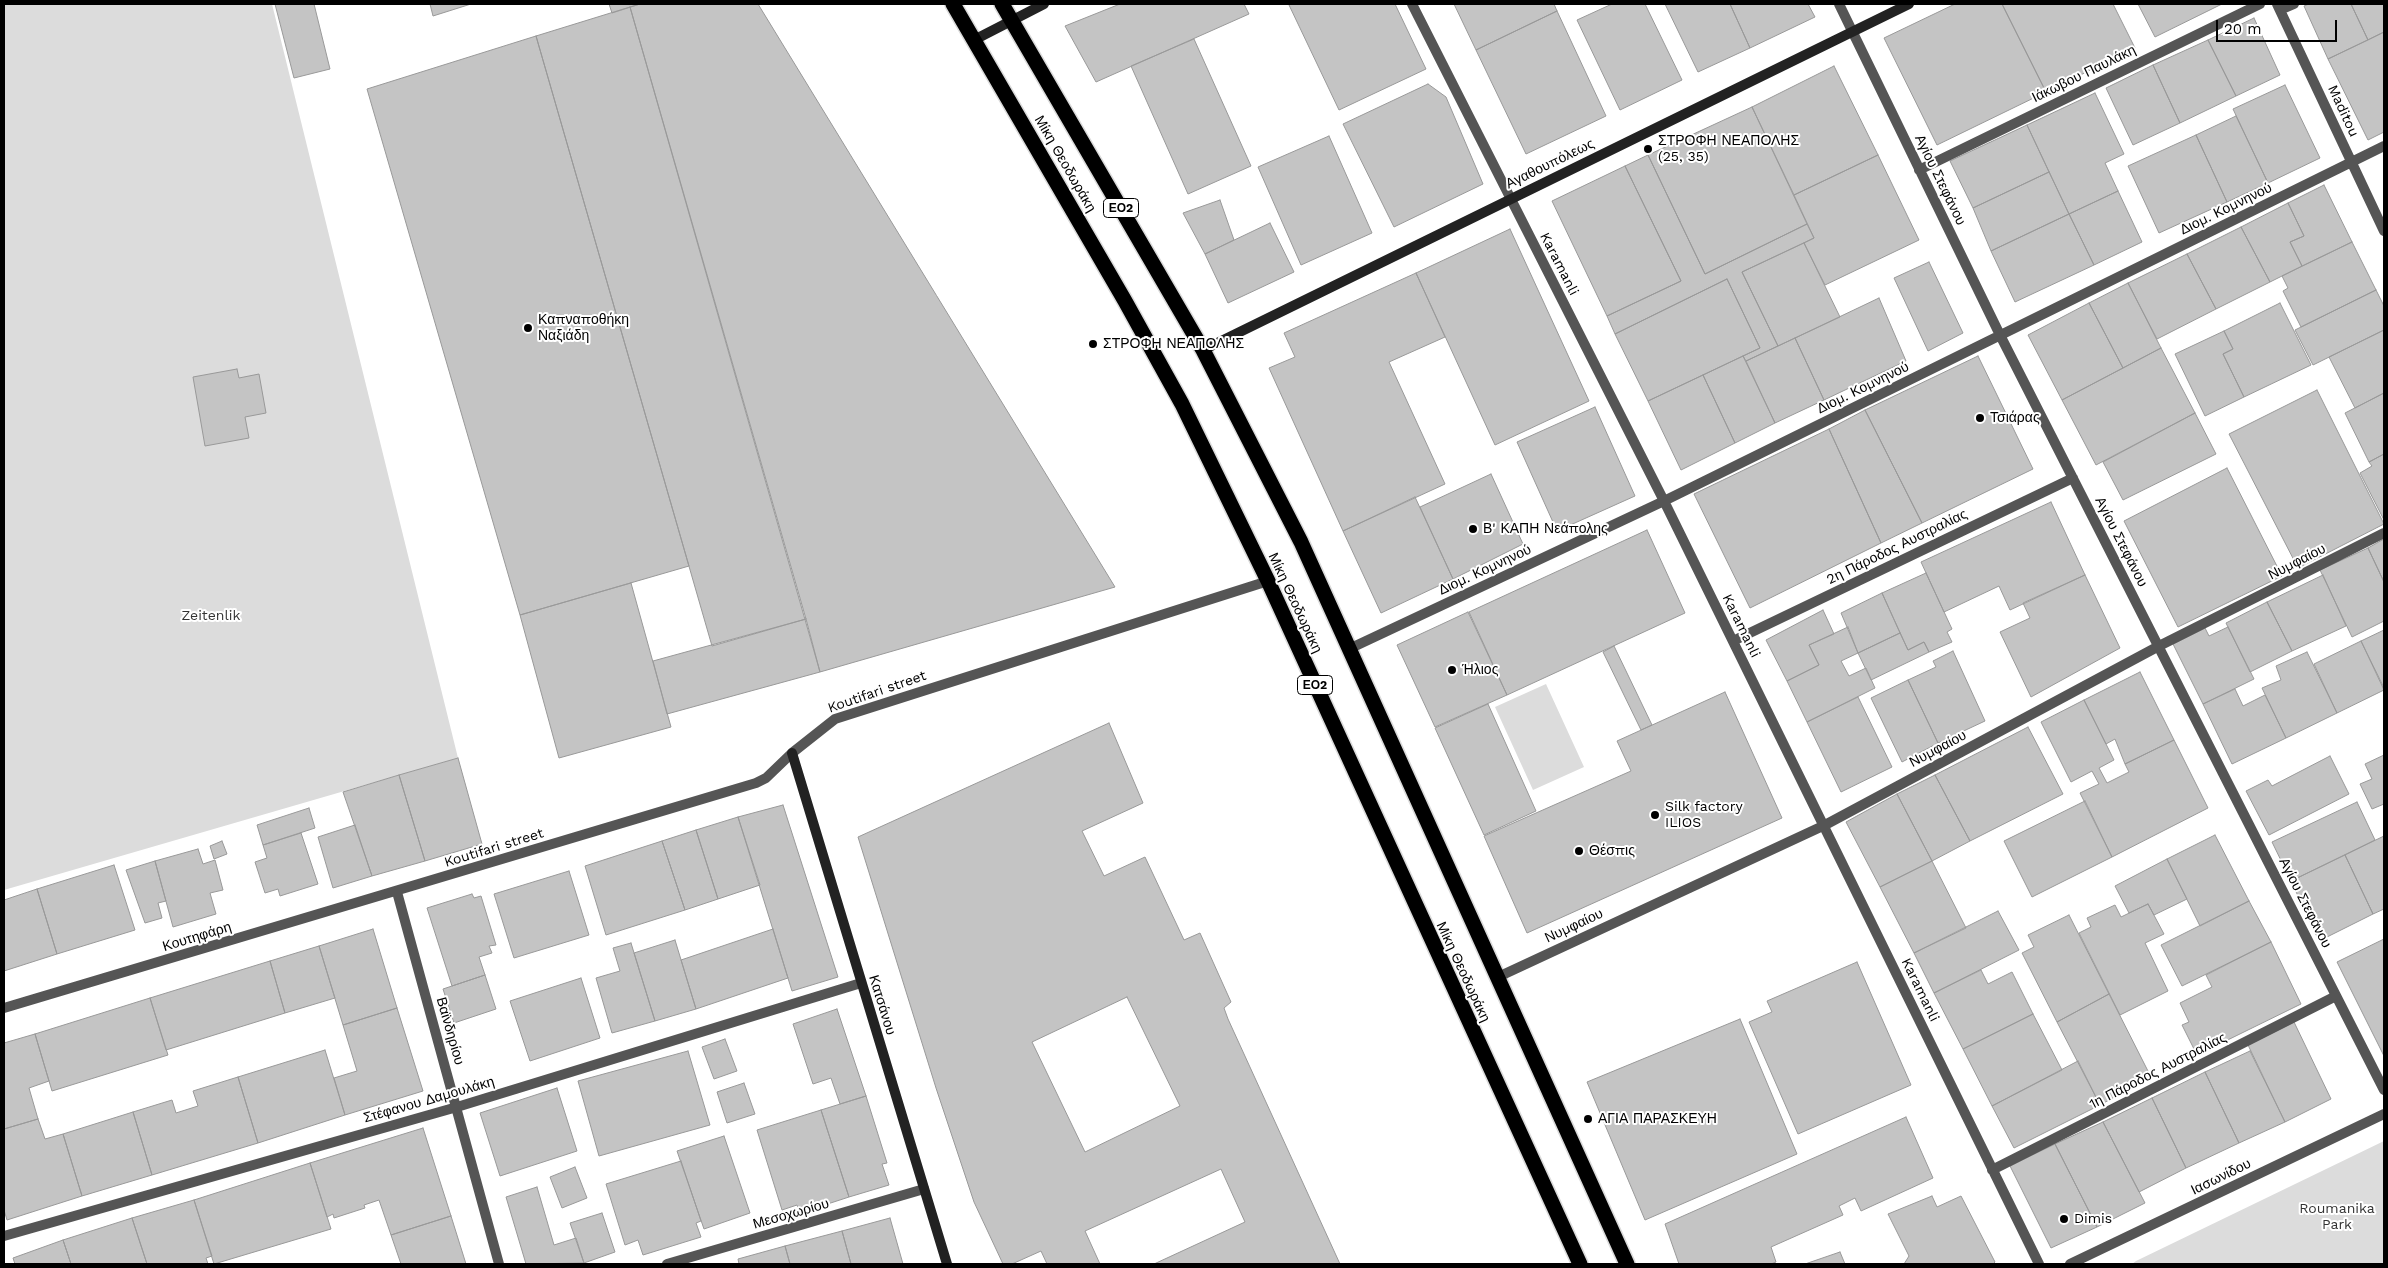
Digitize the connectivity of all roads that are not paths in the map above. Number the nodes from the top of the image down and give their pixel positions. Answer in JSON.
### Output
{"nodes":[{"id":1,"x":953,"y":4,"type":"edge"},
{"id":2,"x":1002,"y":4,"type":"edge"},
{"id":3,"x":1044,"y":4,"type":"edge"},
{"id":4,"x":1412,"y":4,"type":"edge"},
{"id":5,"x":1839,"y":4,"type":"edge"},
{"id":6,"x":1909,"y":4,"type":"edge"},
{"id":7,"x":2260,"y":4,"type":"edge"},
{"id":8,"x":2294,"y":4,"type":"edge"},
{"id":9,"x":2279,"y":7,"type":"edge"},
{"id":10,"x":1012,"y":20,"type":"junction"},
{"id":11,"x":1852,"y":32,"type":"junction"},
{"id":12,"x":974,"y":40,"type":"junction"},
{"id":13,"x":2384,"y":146,"type":"edge"},
{"id":14,"x":2352,"y":162,"type":"junction"},
{"id":15,"x":1919,"y":170,"type":"junction"},
{"id":16,"x":1510,"y":199,"type":"junction"},
{"id":17,"x":2384,"y":231,"type":"edge"},
{"id":18,"x":2000,"y":336,"type":"junction"},
{"id":19,"x":1204,"y":350,"type":"junction"},
{"id":20,"x":2073,"y":478,"type":"junction"},
{"id":21,"x":1664,"y":501,"type":"junction"},
{"id":22,"x":2384,"y":533,"type":"edge"},
{"id":23,"x":1268,"y":581,"type":"junction"},
{"id":24,"x":1733,"y":641,"type":"junction"},
{"id":25,"x":2159,"y":646,"type":"junction"},
{"id":26,"x":1351,"y":648,"type":"junction"},
{"id":27,"x":792,"y":753,"type":"junction"},
{"id":28,"x":1825,"y":826,"type":"junction"},
{"id":29,"x":397,"y":892,"type":"junction"},
{"id":30,"x":1498,"y":977,"type":"junction"},
{"id":31,"x":860,"y":983,"type":"junction"},
{"id":32,"x":2336,"y":996,"type":"junction"},
{"id":33,"x":4,"y":1008,"type":"edge"},
{"id":34,"x":2384,"y":1090,"type":"edge"},
{"id":35,"x":457,"y":1107,"type":"junction"},
{"id":36,"x":2384,"y":1114,"type":"edge"},
{"id":37,"x":1992,"y":1170,"type":"junction"},
{"id":38,"x":924,"y":1190,"type":"junction"},
{"id":39,"x":4,"y":1236,"type":"edge"},
{"id":40,"x":499,"y":1264,"type":"edge"},
{"id":41,"x":666,"y":1264,"type":"edge"},
{"id":42,"x":947,"y":1264,"type":"edge"},
{"id":43,"x":1580,"y":1264,"type":"edge"},
{"id":44,"x":1627,"y":1264,"type":"edge"},
{"id":45,"x":2039,"y":1264,"type":"edge"},
{"id":46,"x":2070,"y":1264,"type":"edge"}],
"edges":[{"from":1,"to":12,"type":"highway","name":"Μίκη Θεοδωράκη","number":"ΕΟ2"},
{"from":2,"to":10,"type":"highway","name":"Μίκη Θεοδωράκη","number":"ΕΟ2"},
{"from":3,"to":10,"type":"street"},
{"from":4,"to":16,"type":"street","name":"Karamanli"},
{"from":5,"to":11,"type":"street","name":"Αγίου Στεφάνου"},
{"from":6,"to":11,"type":"street","name":"Αγαθουπόλεως"},
{"from":7,"to":15,"type":"street","name":"Ιάκωβου Παυλάκη"},
{"from":8,"to":9,"type":"street"},
{"from":9,"to":14,"type":"street","name":"Maditou"},
{"from":10,"to":12,"type":"street"},
{"from":10,"to":19,"type":"highway","name":"Μίκη Θεοδωράκη","number":"ΕΟ2"},
{"from":11,"to":15,"type":"street","name":"Αγίου Στεφάνου"},
{"from":11,"to":16,"type":"street","name":"Αγαθουπόλεως"},
{"from":12,"to":23,"type":"highway","name":"Μίκη Θεοδωράκη","number":"ΕΟ2"},
{"from":13,"to":14,"type":"street","name":"Διομ. Κομνηνού"},
{"from":14,"to":17,"type":"street","name":"Maditou"},
{"from":14,"to":18,"type":"street","name":"Διομ. Κομνηνού"},
{"from":15,"to":18,"type":"street","name":"Αγίου Στεφάνου"},
{"from":16,"to":19,"type":"street","name":"Αγαθουπόλεως"},
{"from":16,"to":21,"type":"street","name":"Karamanli"},
{"from":18,"to":20,"type":"street","name":"Αγίου Στεφάνου"},
{"from":18,"to":21,"type":"street","name":"Διομ. Κομνηνού"},
{"from":19,"to":26,"type":"highway","name":"Μίκη Θεοδωράκη","number":"ΕΟ2"},
{"from":20,"to":24,"type":"street","name":"2η Πάροδος Αυστραλίας"},
{"from":20,"to":25,"type":"street","name":"Αγίου Στεφάνου"},
{"from":21,"to":24,"type":"street","name":"Karamanli"},
{"from":21,"to":26,"type":"street","name":"Διομ. Κομνηνού"},
{"from":22,"to":25,"type":"street","name":"Νυμφαίου"},
{"from":23,"to":27,"type":"street","name":"Koutifari street"},
{"from":23,"to":43,"type":"highway","name":"Μίκη Θεοδωράκη","number":"ΕΟ2"},
{"from":24,"to":28,"type":"street","name":"Karamanli"},
{"from":25,"to":28,"type":"street","name":"Νυμφαίου"},
{"from":25,"to":32,"type":"street","name":"Αγίου Στεφάνου"},
{"from":26,"to":30,"type":"highway","name":"Μίκη Θεοδωράκη","number":"ΕΟ2"},
{"from":27,"to":29,"type":"street","name":"Koutifari street"},
{"from":27,"to":31,"type":"street","name":"Κατσάνου"},
{"from":28,"to":30,"type":"street","name":"Νυμφαίου"},
{"from":28,"to":37,"type":"street","name":"Karamanli"},
{"from":29,"to":33,"type":"street","name":"Κουτηφάρη"},
{"from":29,"to":35,"type":"street","name":"Βαϊνδηρίου"},
{"from":30,"to":44,"type":"highway","name":"Μίκη Θεοδωράκη","number":"ΕΟ2"},
{"from":31,"to":35,"type":"street","name":"Στέφανου Δαμουλάκη"},
{"from":31,"to":38,"type":"street","name":"Κατσάνου"},
{"from":32,"to":34,"type":"street","name":"Αγίου Στεφάνου"},
{"from":32,"to":37,"type":"street","name":"1η Πάροδος Αυστραλίας"},
{"from":35,"to":39,"type":"street","name":"Στέφανου Δαμουλάκη"},
{"from":35,"to":40,"type":"street","name":"Βαϊνδηρίου"},
{"from":36,"to":46,"type":"street","name":"Ιασωνίδου"},
{"from":37,"to":45,"type":"street","name":"Karamanli"},
{"from":38,"to":41,"type":"street","name":"Μεσοχωρίου"},
{"from":38,"to":42,"type":"street","name":"Κατσάνου"}]}
